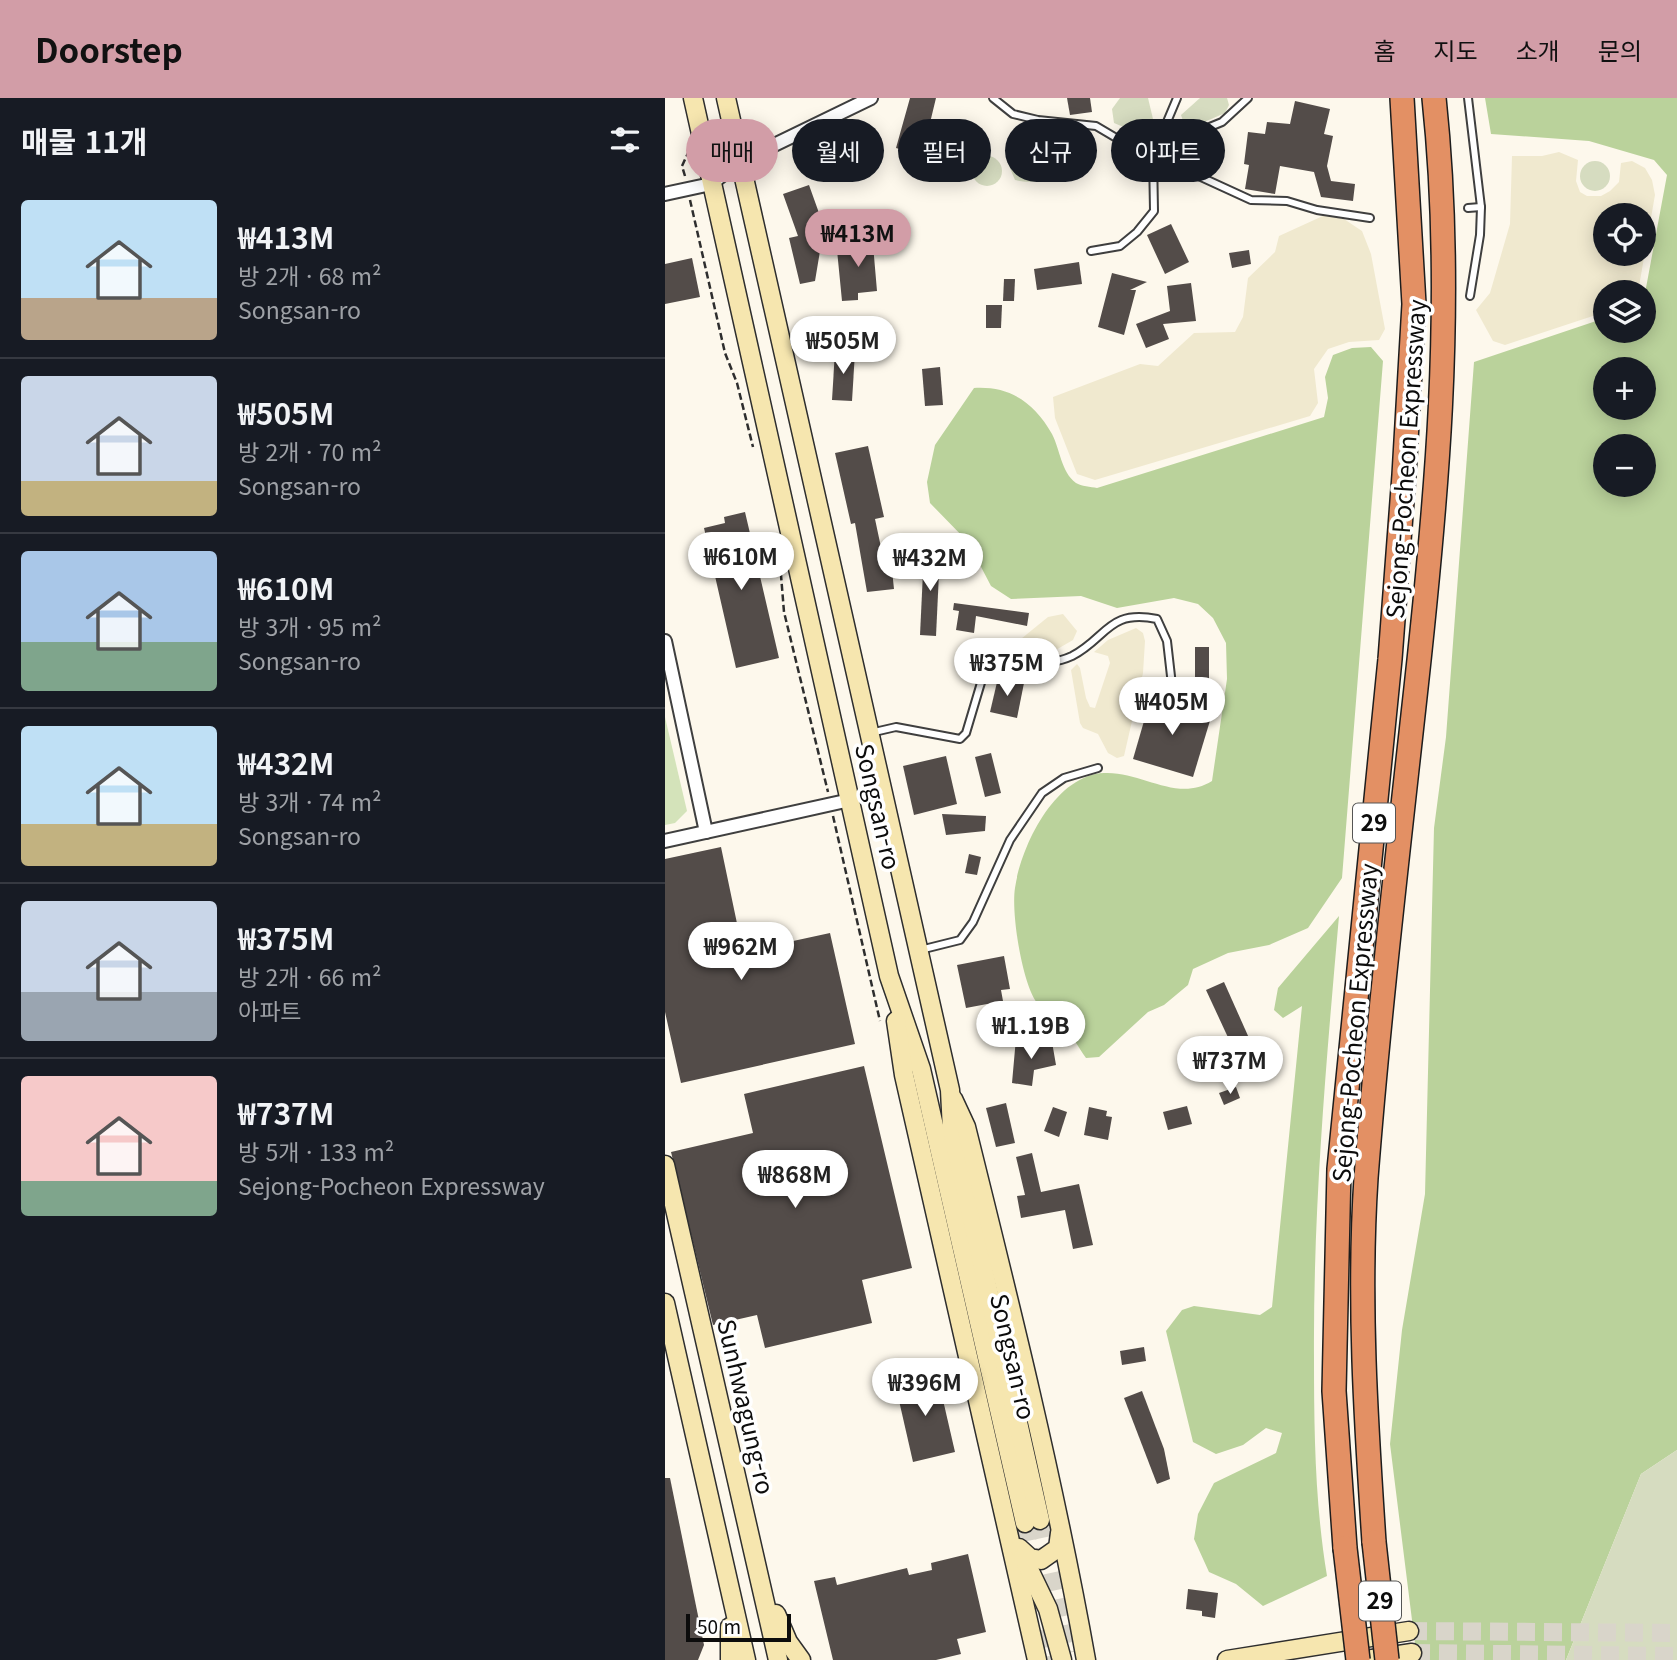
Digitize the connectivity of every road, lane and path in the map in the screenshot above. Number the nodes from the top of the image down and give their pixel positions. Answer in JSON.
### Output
{"nodes":[{"id":1,"x":693,"y":98,"type":"edge"},
{"id":2,"x":726,"y":98,"type":"edge"},
{"id":3,"x":871,"y":98,"type":"edge"},
{"id":4,"x":993,"y":98,"type":"edge"},
{"id":5,"x":1177,"y":98,"type":"edge"},
{"id":6,"x":1248,"y":98,"type":"edge"},
{"id":7,"x":1402,"y":98,"type":"edge"},
{"id":8,"x":1434,"y":98,"type":"edge"},
{"id":9,"x":1468,"y":98,"type":"edge"},
{"id":10,"x":730,"y":119,"type":"edge"},
{"id":11,"x":1168,"y":119,"type":"edge"},
{"id":12,"x":1225,"y":119,"type":"edge"},
{"id":13,"x":1111,"y":134,"type":"edge"},
{"id":14,"x":778,"y":143,"type":"edge"},
{"id":15,"x":686,"y":159,"type":"edge"},
{"id":16,"x":686,"y":181,"type":"edge"},
{"id":17,"x":686,"y":182,"type":"edge"},
{"id":18,"x":714,"y":182,"type":"edge"},
{"id":19,"x":744,"y":182,"type":"edge"},
{"id":20,"x":1153,"y":182,"type":"edge"},
{"id":21,"x":1212,"y":182,"type":"edge"},
{"id":22,"x":711,"y":184,"type":"junction"},
{"id":23,"x":688,"y":189,"type":"junction"},
{"id":24,"x":665,"y":194,"type":"edge"},
{"id":25,"x":1481,"y":207,"type":"junction"},
{"id":26,"x":1468,"y":208,"type":"dead end"},
{"id":27,"x":1370,"y":218,"type":"dead end"},
{"id":28,"x":1091,"y":251,"type":"dead end"},
{"id":29,"x":1470,"y":296,"type":"dead end"},
{"id":30,"x":754,"y":449,"type":"dead end"},
{"id":31,"x":779,"y":562,"type":"dead end"},
{"id":32,"x":665,"y":641,"type":"edge"},
{"id":33,"x":1172,"y":685,"type":"dead end"},
{"id":34,"x":869,"y":733,"type":"junction"},
{"id":35,"x":1098,"y":768,"type":"dead end"},
{"id":36,"x":850,"y":800,"type":"junction"},
{"id":37,"x":831,"y":804,"type":"junction"},
{"id":38,"x":706,"y":832,"type":"junction"},
{"id":39,"x":665,"y":841,"type":"edge"},
{"id":40,"x":918,"y":951,"type":"junction"},
{"id":41,"x":890,"y":976,"type":"junction"},
{"id":42,"x":882,"y":1031,"type":"dead end"},
{"id":43,"x":950,"y":1090,"type":"junction"},
{"id":44,"x":665,"y":1165,"type":"edge"},
{"id":45,"x":665,"y":1303,"type":"edge"},
{"id":46,"x":1061,"y":1527,"type":"junction"},
{"id":47,"x":1016,"y":1543,"type":"junction"},
{"id":48,"x":758,"y":1572,"type":"junction"},
{"id":49,"x":727,"y":1582,"type":"junction"},
{"id":50,"x":1409,"y":1631,"type":"tunnel mouth"},
{"id":51,"x":1412,"y":1653,"type":"tunnel mouth"},
{"id":52,"x":730,"y":1660,"type":"edge"},
{"id":53,"x":746,"y":1660,"type":"edge"},
{"id":54,"x":778,"y":1660,"type":"edge"},
{"id":55,"x":801,"y":1660,"type":"edge"},
{"id":56,"x":1037,"y":1660,"type":"edge"},
{"id":57,"x":1062,"y":1660,"type":"edge"},
{"id":58,"x":1086,"y":1660,"type":"edge"},
{"id":59,"x":1227,"y":1660,"type":"edge"},
{"id":60,"x":1358,"y":1660,"type":"edge"},
{"id":61,"x":1366,"y":1660,"type":"edge"},
{"id":62,"x":1387,"y":1660,"type":"edge"}],
"edges":[{"from":1,"to":22,"type":"street","name":"Songsan-ro"},
{"from":2,"to":10,"type":"street","name":"Songsan-ro"},
{"from":3,"to":14,"type":"street"},
{"from":4,"to":13,"type":"lane"},
{"from":5,"to":11,"type":"lane"},
{"from":6,"to":12,"type":"lane"},
{"from":7,"to":60,"type":"highway","name":"Sejong-Pocheon Expressway","number":"29","bridge":true},
{"from":8,"to":62,"type":"highway","name":"Sejong-Pocheon Expressway","number":"29","bridge":true},
{"from":9,"to":25,"type":"lane"},
{"from":15,"to":16,"type":"path"},
{"from":17,"to":23,"type":"path"},
{"from":18,"to":22,"type":"street"},
{"from":19,"to":34,"type":"street","name":"Songsan-ro"},
{"from":20,"to":28,"type":"lane"},
{"from":21,"to":27,"type":"lane"},
{"from":22,"to":23,"type":"street"},
{"from":22,"to":36,"type":"street","name":"Songsan-ro"},
{"from":23,"to":24,"type":"street"},
{"from":23,"to":30,"type":"path"},
{"from":25,"to":26,"type":"lane"},
{"from":25,"to":29,"type":"lane"},
{"from":31,"to":37,"type":"path"},
{"from":32,"to":38,"type":"street"},
{"from":33,"to":34,"type":"lane"},
{"from":34,"to":40,"type":"street","name":"Songsan-ro"},
{"from":35,"to":40,"type":"lane"},
{"from":36,"to":37,"type":"street"},
{"from":36,"to":41,"type":"street","name":"Songsan-ro"},
{"from":37,"to":38,"type":"street"},
{"from":37,"to":42,"type":"path"},
{"from":38,"to":39,"type":"street"},
{"from":40,"to":43,"type":"street","name":"Songsan-ro"},
{"from":41,"to":43,"type":"street","name":"Songsan-ro"},
{"from":41,"to":47,"type":"street"},
{"from":43,"to":46,"type":"street"},
{"from":44,"to":48,"type":"street","name":"Sunhwagung-ro"},
{"from":45,"to":49,"type":"street"},
{"from":46,"to":47,"type":"street"},
{"from":46,"to":58,"type":"street"},
{"from":47,"to":56,"type":"street"},
{"from":47,"to":57,"type":"street"},
{"from":48,"to":54,"type":"street","name":"Sunhwagung-ro"},
{"from":48,"to":55,"type":"street"},
{"from":49,"to":52,"type":"street"},
{"from":49,"to":53,"type":"street"},
{"from":50,"to":59,"type":"street"},
{"from":51,"to":61,"type":"street"}]}
